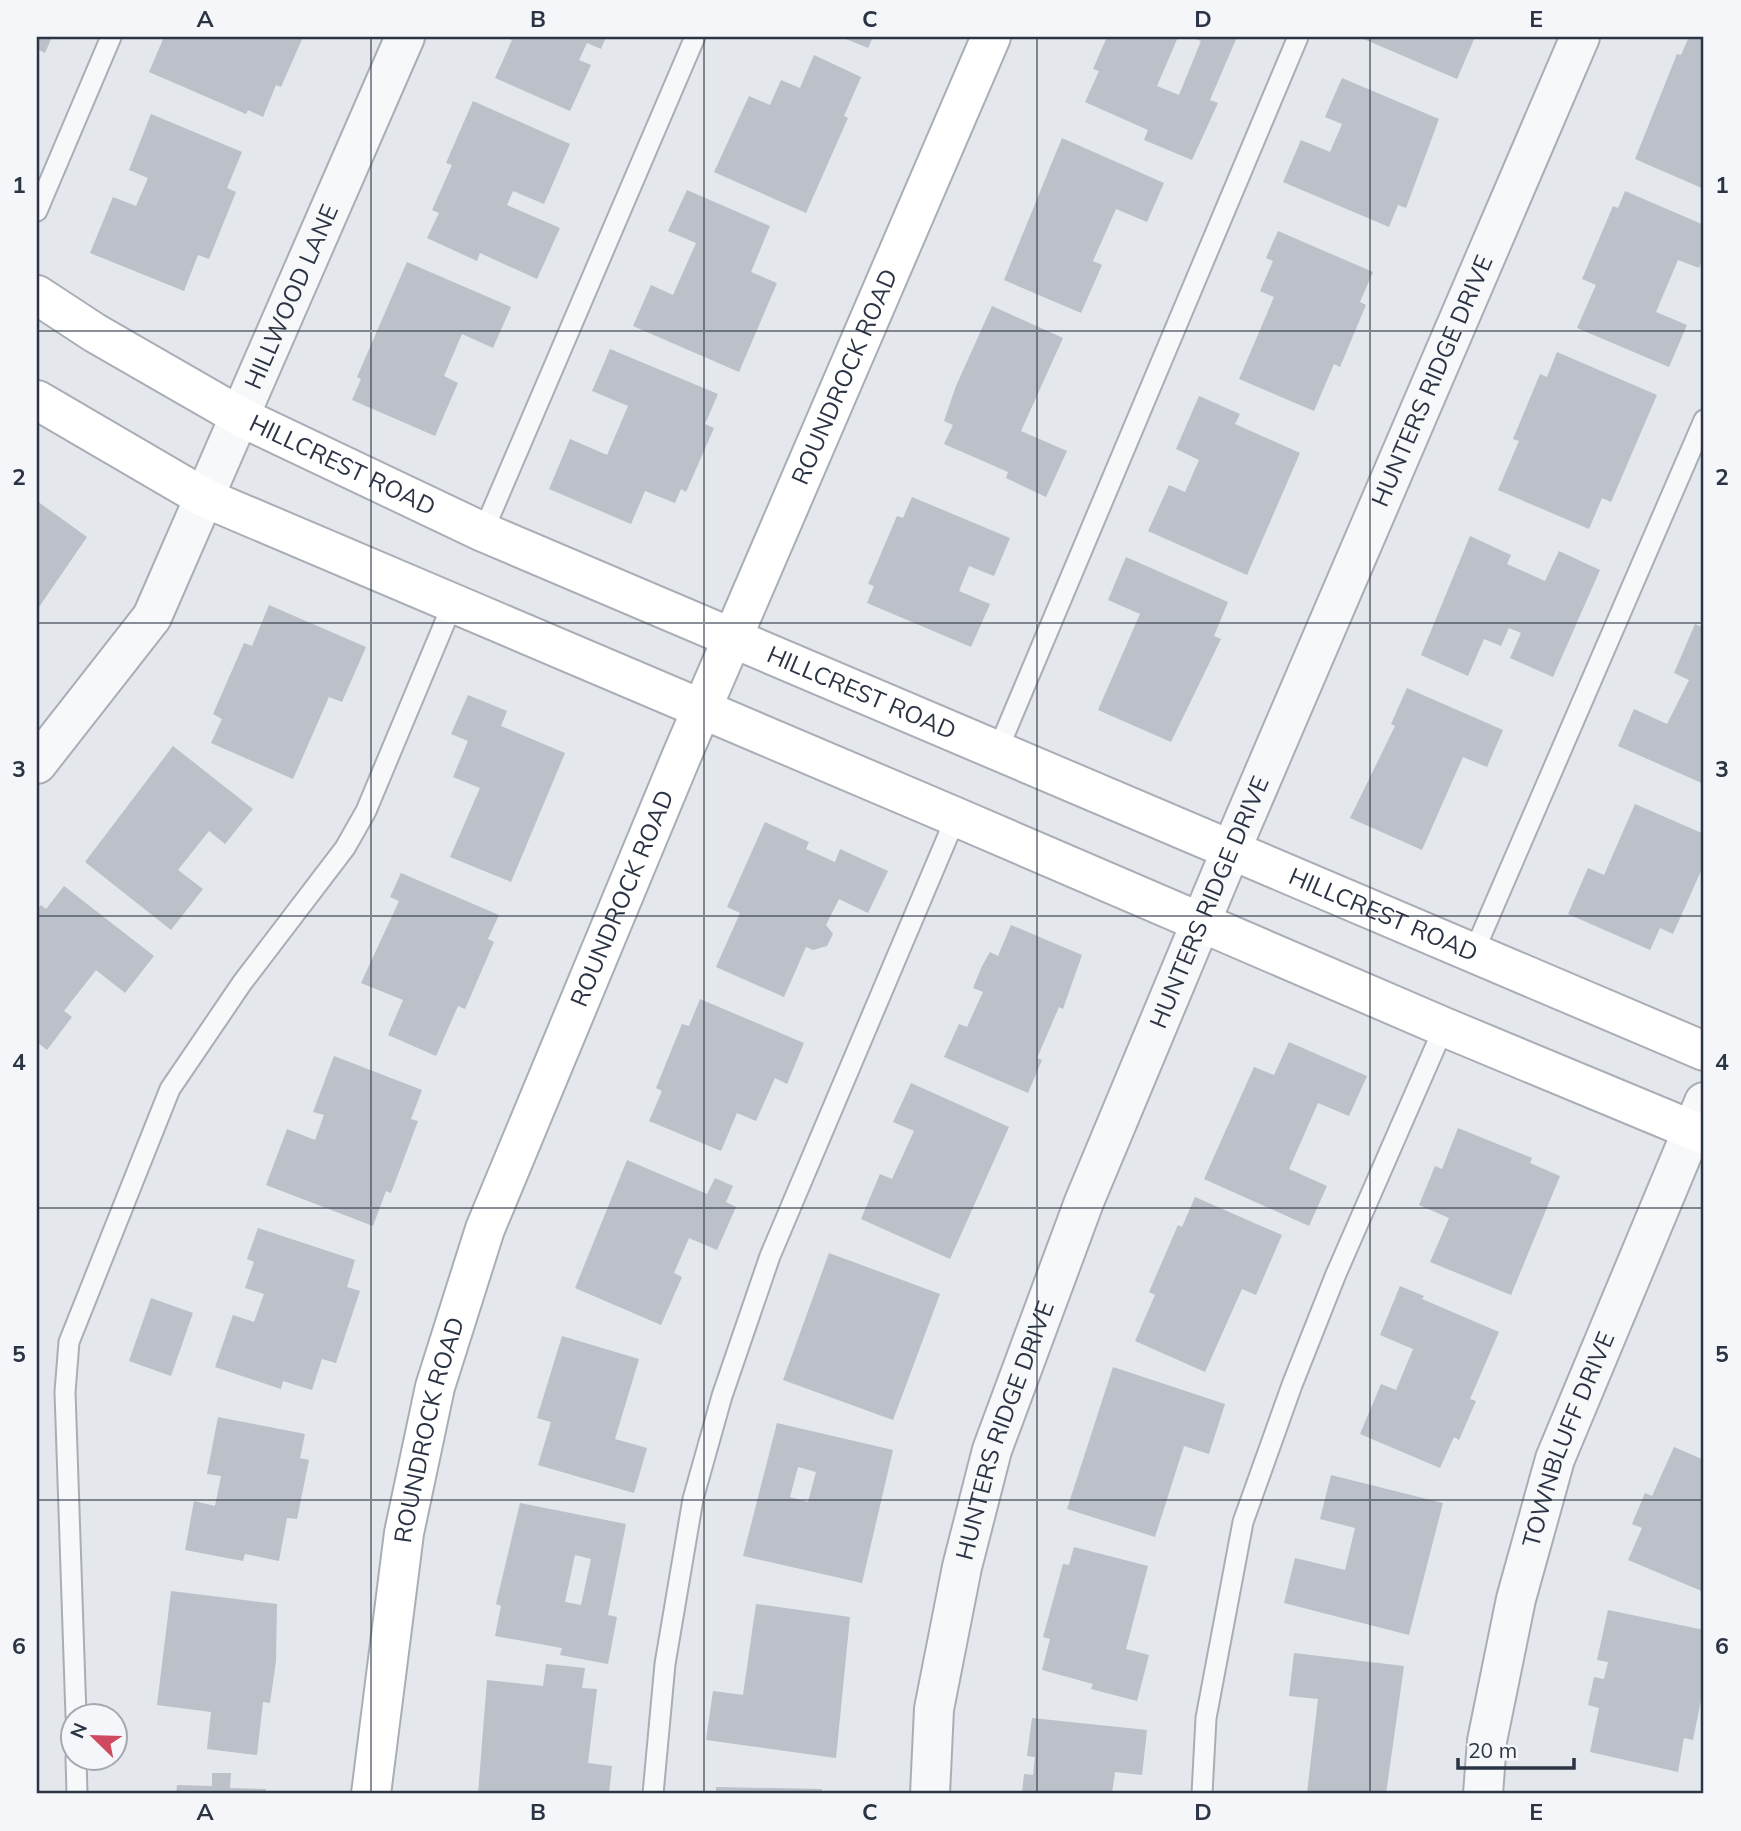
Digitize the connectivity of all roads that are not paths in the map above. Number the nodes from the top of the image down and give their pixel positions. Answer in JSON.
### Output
{"nodes":[{"id":1,"x":111,"y":37,"type":"edge"},
{"id":2,"x":405,"y":37,"type":"edge"},
{"id":3,"x":695,"y":37,"type":"edge"},
{"id":4,"x":991,"y":37,"type":"edge"},
{"id":5,"x":1298,"y":37,"type":"edge"},
{"id":6,"x":1580,"y":37,"type":"edge"},
{"id":7,"x":37,"y":211,"type":"edge"},
{"id":8,"x":37,"y":295,"type":"edge"},
{"id":9,"x":37,"y":400,"type":"edge"},
{"id":10,"x":241,"y":417,"type":"junction"},
{"id":11,"x":1704,"y":420,"type":"edge"},
{"id":12,"x":203,"y":497,"type":"junction"},
{"id":13,"x":483,"y":533,"type":"junction"},
{"id":14,"x":453,"y":603,"type":"junction"},
{"id":15,"x":732,"y":639,"type":"junction"},
{"id":16,"x":702,"y":710,"type":"junction"},
{"id":17,"x":997,"y":752,"type":"junction"},
{"id":18,"x":37,"y":764,"type":"edge"},
{"id":19,"x":956,"y":817,"type":"junction"},
{"id":20,"x":1231,"y":850,"type":"junction"},
{"id":21,"x":1201,"y":922,"type":"junction"},
{"id":22,"x":1473,"y":954,"type":"junction"},
{"id":23,"x":1444,"y":1027,"type":"junction"},
{"id":24,"x":1704,"y":1051,"type":"edge"},
{"id":25,"x":1700,"y":1122,"type":"edge"},
{"id":26,"x":76,"y":1702,"type":"edge"},
{"id":27,"x":76,"y":1772,"type":"edge"},
{"id":28,"x":77,"y":1794,"type":"edge"},
{"id":29,"x":371,"y":1794,"type":"edge"},
{"id":30,"x":653,"y":1794,"type":"edge"},
{"id":31,"x":930,"y":1794,"type":"edge"},
{"id":32,"x":1202,"y":1794,"type":"edge"},
{"id":33,"x":1483,"y":1794,"type":"edge"}],
"edges":[{"from":1,"to":7,"type":"lane"},
{"from":2,"to":10,"type":"street","name":"HILLWOOD LANE"},
{"from":3,"to":13,"type":"lane"},
{"from":4,"to":15,"type":"main road","name":"ROUNDROCK ROAD"},
{"from":5,"to":17,"type":"lane"},
{"from":6,"to":20,"type":"street","name":"HUNTERS RIDGE DRIVE"},
{"from":8,"to":10,"type":"main road","name":"HILLCREST ROAD"},
{"from":9,"to":12,"type":"main road"},
{"from":10,"to":12,"type":"street","name":"HILLWOOD LANE"},
{"from":10,"to":13,"type":"main road","name":"HILLCREST ROAD"},
{"from":11,"to":22,"type":"lane"},
{"from":12,"to":14,"type":"main road"},
{"from":12,"to":18,"type":"street","name":"HILLWOOD LANE"},
{"from":13,"to":15,"type":"main road","name":"HILLCREST ROAD"},
{"from":14,"to":16,"type":"main road"},
{"from":14,"to":26,"type":"lane"},
{"from":15,"to":16,"type":"main road","name":"ROUNDROCK ROAD"},
{"from":15,"to":17,"type":"main road","name":"HILLCREST ROAD"},
{"from":16,"to":19,"type":"main road"},
{"from":16,"to":29,"type":"main road","name":"ROUNDROCK ROAD"},
{"from":17,"to":20,"type":"main road","name":"HILLCREST ROAD"},
{"from":19,"to":21,"type":"main road"},
{"from":19,"to":30,"type":"lane"},
{"from":20,"to":21,"type":"street","name":"HUNTERS RIDGE DRIVE"},
{"from":20,"to":22,"type":"main road","name":"HILLCREST ROAD"},
{"from":21,"to":23,"type":"main road"},
{"from":21,"to":31,"type":"street","name":"HUNTERS RIDGE DRIVE"},
{"from":22,"to":24,"type":"main road","name":"HILLCREST ROAD"},
{"from":23,"to":25,"type":"main road"},
{"from":23,"to":32,"type":"lane"},
{"from":25,"to":33,"type":"street","name":"TOWNBLUFF DRIVE"},
{"from":27,"to":28,"type":"lane"}]}
